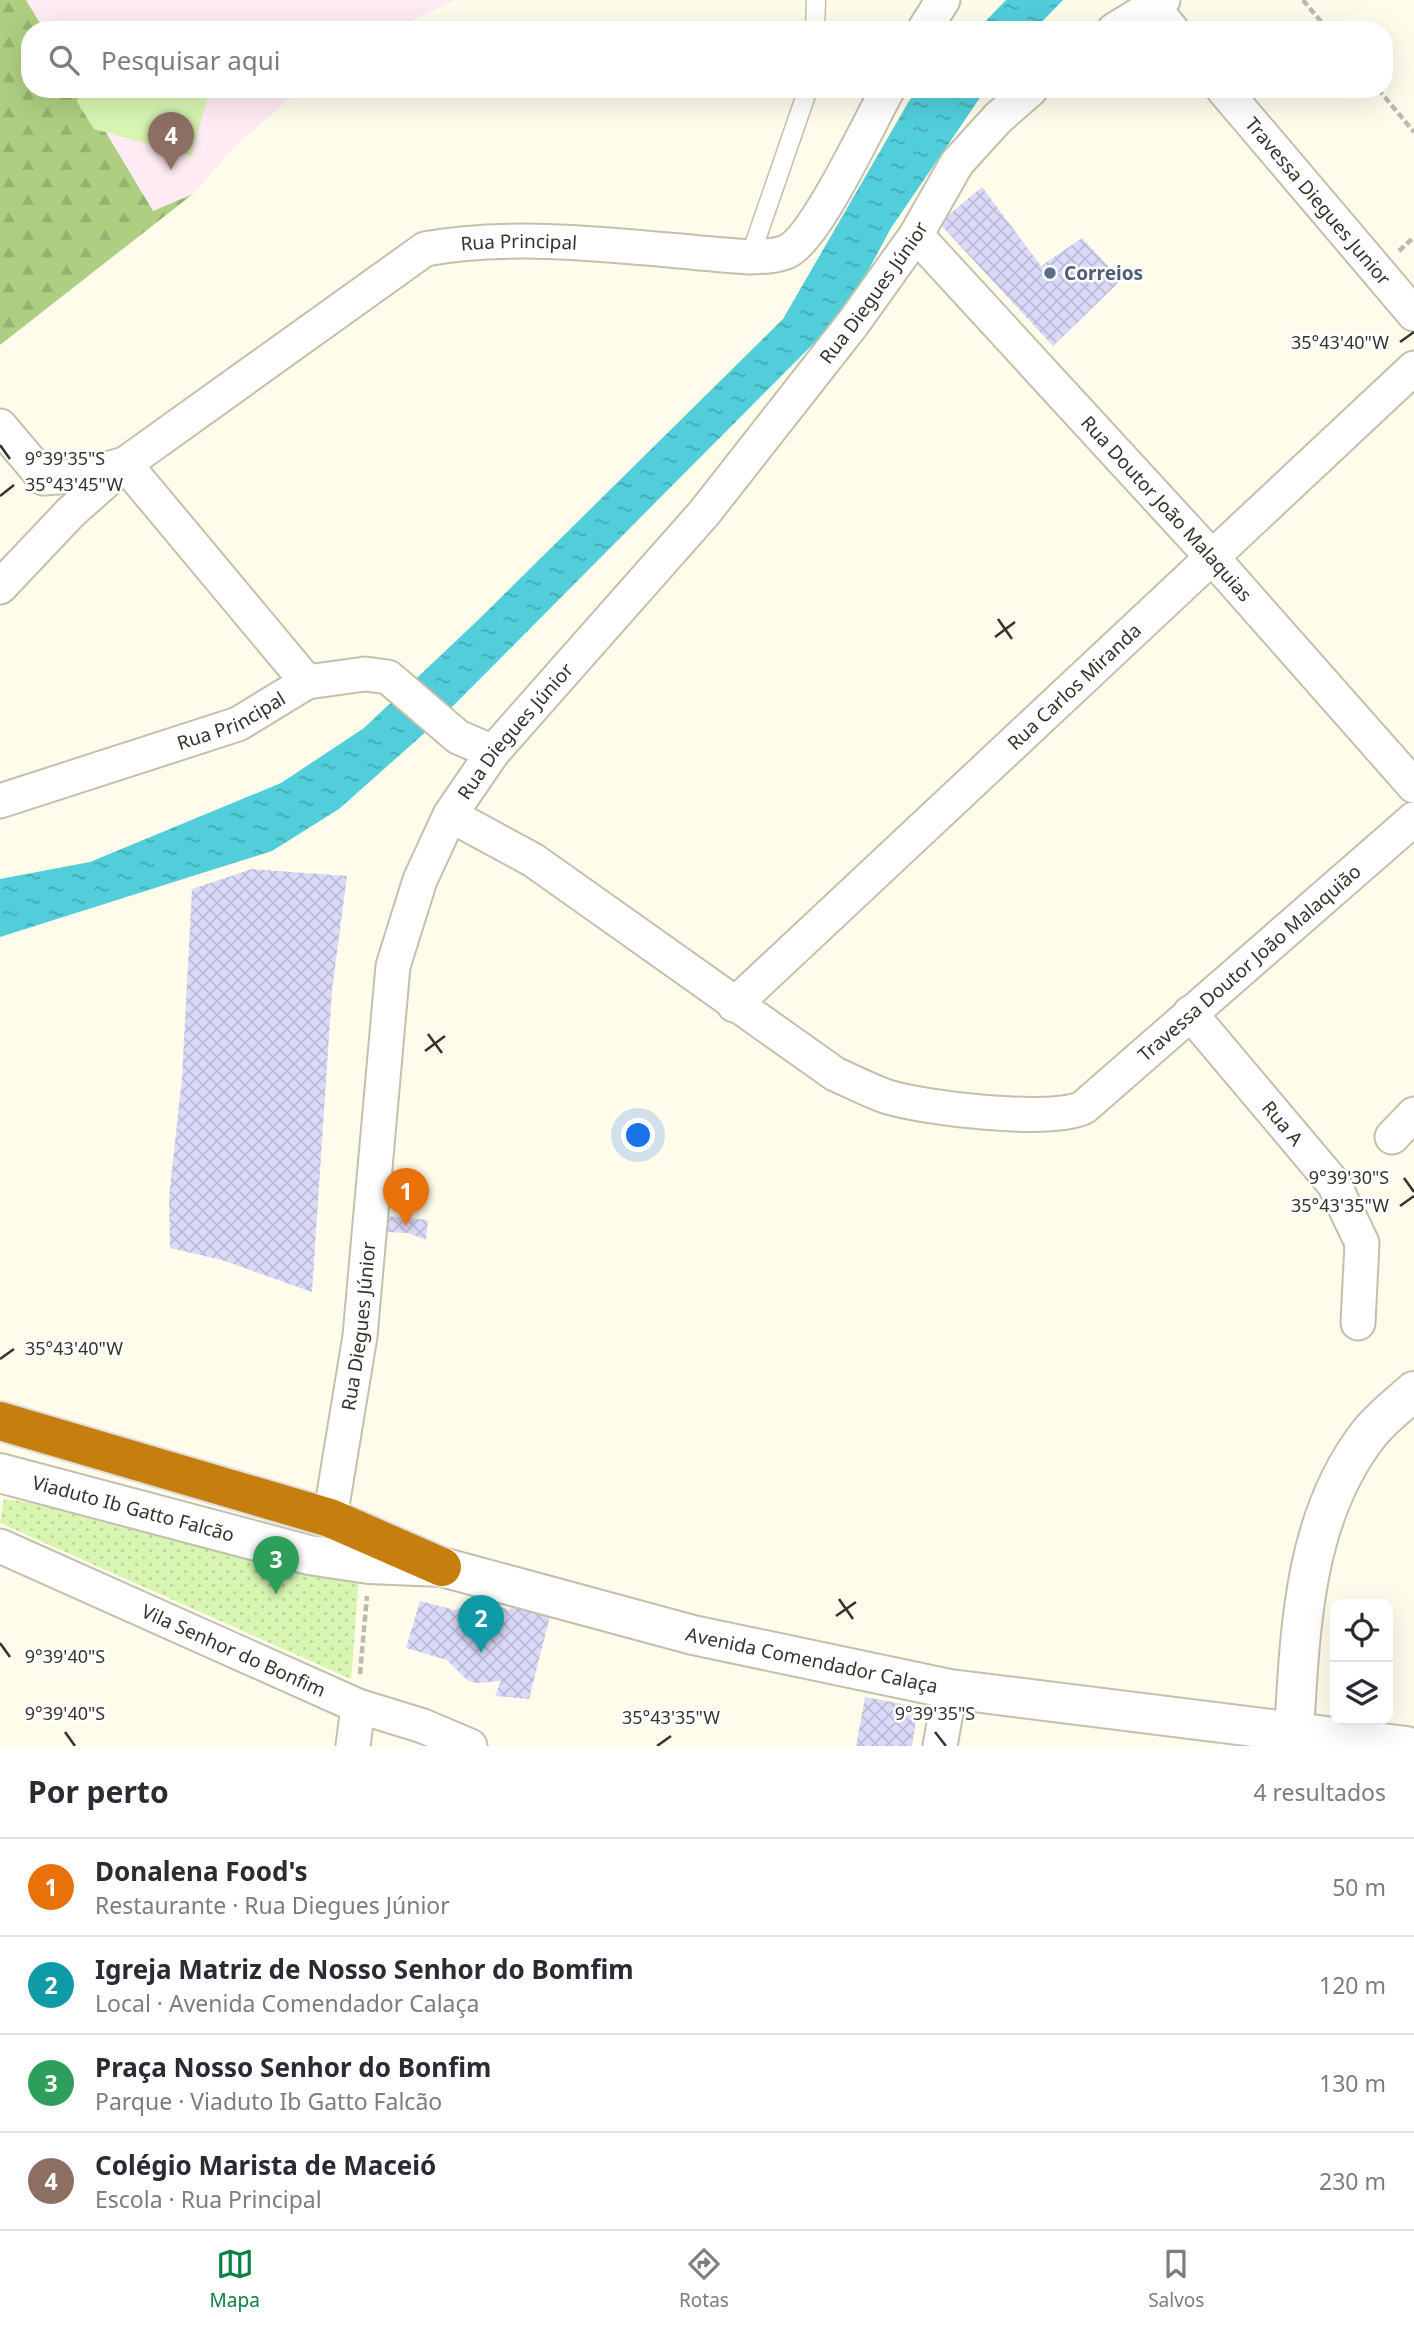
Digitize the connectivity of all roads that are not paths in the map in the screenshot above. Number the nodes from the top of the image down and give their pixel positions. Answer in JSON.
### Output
{"nodes":[{"id":1,"x":816,"y":0,"type":"edge"},
{"id":2,"x":943,"y":0,"type":"edge"},
{"id":3,"x":1163,"y":12,"type":"edge"},
{"id":4,"x":815,"y":21,"type":"edge"},
{"id":5,"x":930,"y":21,"type":"edge"},
{"id":6,"x":1138,"y":21,"type":"edge"},
{"id":7,"x":805,"y":98,"type":"edge"},
{"id":8,"x":883,"y":98,"type":"edge"},
{"id":9,"x":1021,"y":98,"type":"edge"},
{"id":10,"x":1231,"y":98,"type":"edge"},
{"id":11,"x":916,"y":234,"type":"junction"},
{"id":12,"x":750,"y":257,"type":"junction"},
{"id":13,"x":1414,"y":314,"type":"edge"},
{"id":14,"x":1414,"y":368,"type":"edge"},
{"id":15,"x":0,"y":426,"type":"edge"},
{"id":16,"x":125,"y":464,"type":"junction"},
{"id":17,"x":1210,"y":556,"type":"junction"},
{"id":18,"x":0,"y":587,"type":"edge"},
{"id":19,"x":307,"y":682,"type":"junction"},
{"id":20,"x":493,"y":752,"type":"junction"},
{"id":21,"x":1414,"y":786,"type":"edge"},
{"id":22,"x":0,"y":801,"type":"edge"},
{"id":23,"x":450,"y":815,"type":"junction"},
{"id":24,"x":1414,"y":819,"type":"edge"},
{"id":25,"x":734,"y":1005,"type":"junction"},
{"id":26,"x":1190,"y":1013,"type":"junction"},
{"id":27,"x":1358,"y":1323,"type":"dead end"},
{"id":28,"x":1414,"y":1391,"type":"edge"},
{"id":29,"x":0,"y":1421,"type":"edge"},
{"id":30,"x":0,"y":1474,"type":"edge"},
{"id":31,"x":330,"y":1518,"type":"junction"},
{"id":32,"x":0,"y":1546,"type":"edge"},
{"id":33,"x":309,"y":1555,"type":"joint"},
{"id":34,"x":442,"y":1567,"type":"junction"},
{"id":35,"x":950,"y":1689,"type":"junction"},
{"id":36,"x":358,"y":1706,"type":"junction"},
{"id":37,"x":1281,"y":1736,"type":"edge"},
{"id":38,"x":353,"y":1746,"type":"edge"},
{"id":39,"x":470,"y":1746,"type":"edge"},
{"id":40,"x":940,"y":1746,"type":"edge"},
{"id":41,"x":1406,"y":1746,"type":"edge"}],
"edges":[{"from":1,"to":4,"type":"lane"},
{"from":2,"to":5,"type":"street"},
{"from":3,"to":6,"type":"street"},
{"from":7,"to":12,"type":"lane"},
{"from":8,"to":12,"type":"street","name":"Rua Principal"},
{"from":9,"to":11,"type":"street","name":"Rua Diegues Júnior"},
{"from":10,"to":13,"type":"street","name":"Travessa Diegues Junior"},
{"from":11,"to":17,"type":"street","name":"Rua Doutor João Malaquias"},
{"from":11,"to":20,"type":"street","name":"Rua Diegues Júnior"},
{"from":12,"to":16,"type":"street","name":"Rua Principal"},
{"from":14,"to":17,"type":"street","name":"Rua Carlos Miranda"},
{"from":15,"to":16,"type":"street","name":"Rua Principal"},
{"from":16,"to":18,"type":"street","name":"Rua Principal"},
{"from":16,"to":19,"type":"street","name":"Rua Principal"},
{"from":17,"to":21,"type":"street","name":"Rua Doutor João Malaquias"},
{"from":17,"to":25,"type":"street","name":"Rua Carlos Miranda"},
{"from":19,"to":20,"type":"street"},
{"from":19,"to":22,"type":"street","name":"Rua Principal"},
{"from":20,"to":23,"type":"street","name":"Rua Diegues Júnior"},
{"from":23,"to":25,"type":"street"},
{"from":23,"to":31,"type":"street","name":"Rua Diegues Júnior"},
{"from":24,"to":26,"type":"street","name":"Travessa Doutor João Malaquião"},
{"from":25,"to":26,"type":"street","name":"Travessa Doutor João Malaquião"},
{"from":26,"to":27,"type":"street","name":"Rua A"},
{"from":28,"to":37,"type":"main road"},
{"from":29,"to":31,"type":"highway"},
{"from":30,"to":33,"type":"main road","name":"Viaduto Ib Gatto Falcão"},
{"from":31,"to":34,"type":"highway"},
{"from":32,"to":36,"type":"street","name":"Vila Senhor do Bonfim"},
{"from":33,"to":34,"type":"main road","name":"Avenida Comendador Calaça"},
{"from":34,"to":35,"type":"main road","name":"Avenida Comendador Calaça"},
{"from":35,"to":37,"type":"main road","name":"Avenida Comendador Calaça"},
{"from":35,"to":40,"type":"street"},
{"from":36,"to":38,"type":"street"},
{"from":36,"to":39,"type":"street","name":"Vila Senhor do Bonfim"},
{"from":37,"to":41,"type":"main road","name":"Avenida Comendador Calaça"}]}
